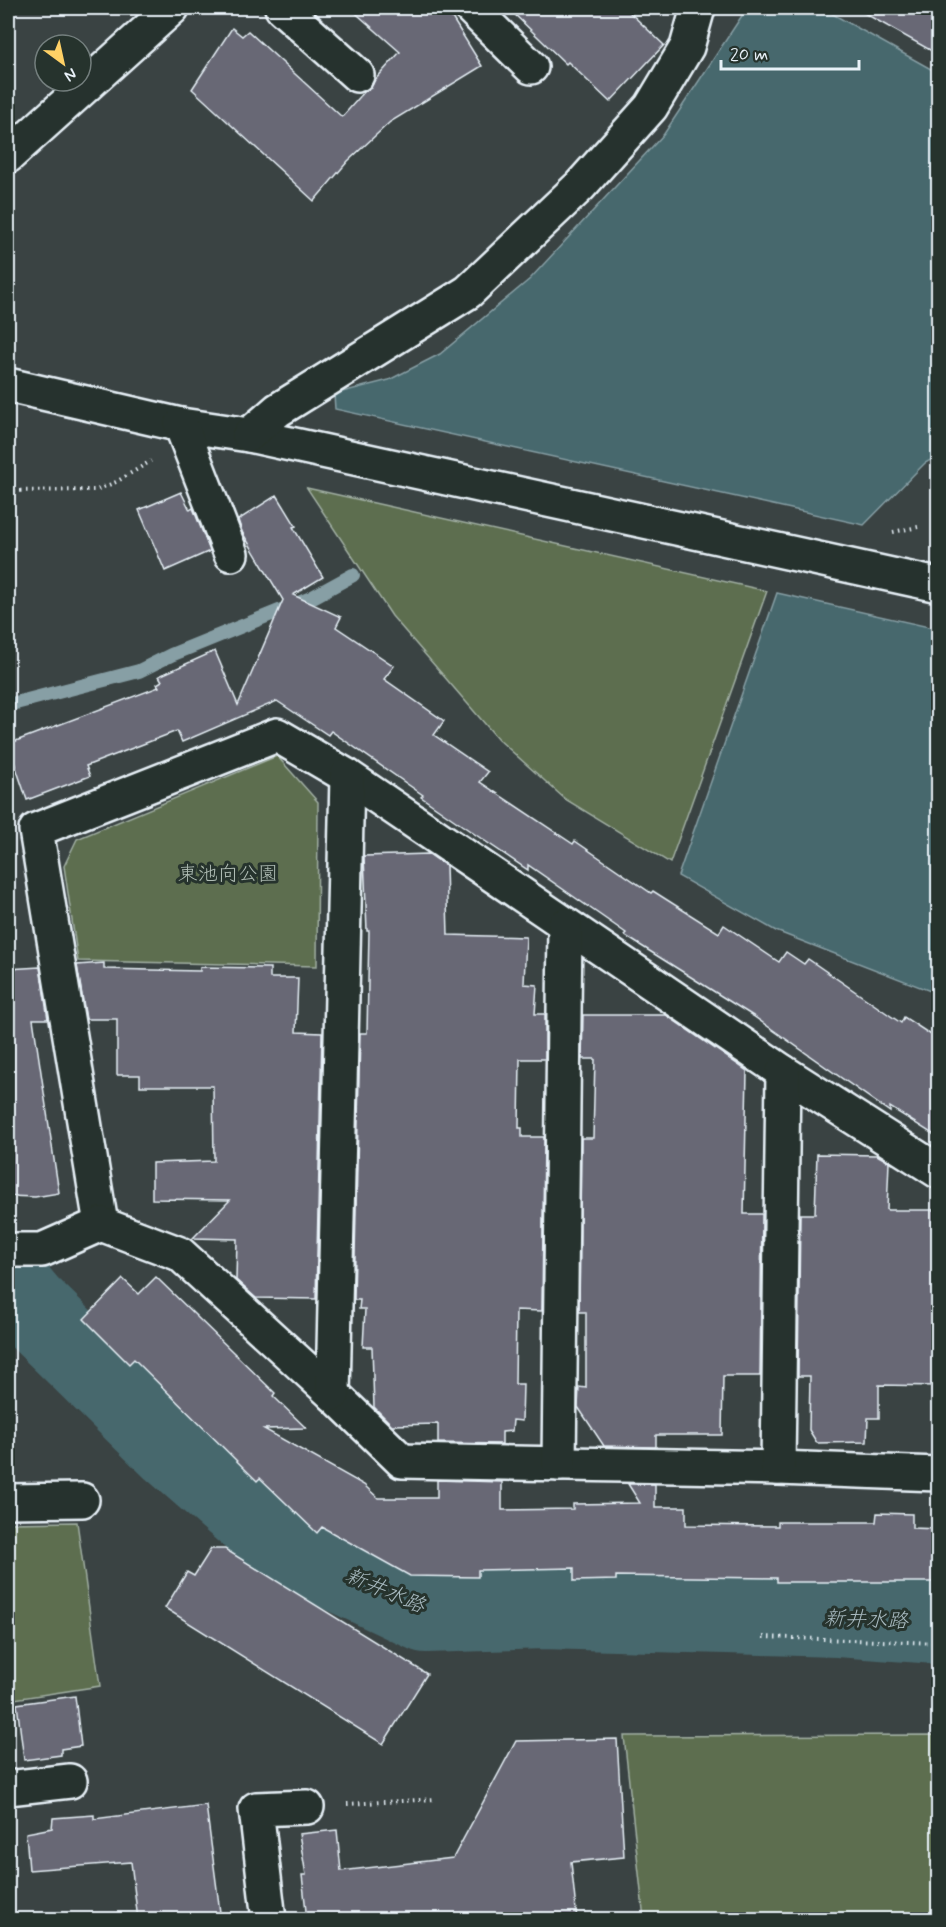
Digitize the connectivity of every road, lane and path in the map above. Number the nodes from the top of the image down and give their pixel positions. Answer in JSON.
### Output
{"nodes":[{"id":1,"x":171,"y":8,"type":"edge"},
{"id":2,"x":282,"y":8,"type":"edge"},
{"id":3,"x":471,"y":8,"type":"edge"},
{"id":4,"x":698,"y":8,"type":"edge"},
{"id":5,"x":531,"y":67,"type":"dead end"},
{"id":6,"x":357,"y":75,"type":"dead end"},
{"id":7,"x":8,"y":156,"type":"edge"},
{"id":8,"x":8,"y":385,"type":"edge"},
{"id":9,"x":181,"y":425,"type":"junction"},
{"id":10,"x":249,"y":435,"type":"junction"},
{"id":11,"x":8,"y":491,"type":"edge"},
{"id":12,"x":231,"y":554,"type":"dead end"},
{"id":13,"x":939,"y":585,"type":"edge"},
{"id":14,"x":346,"y":776,"type":"junction"},
{"id":15,"x":565,"y":925,"type":"junction"},
{"id":16,"x":783,"y":1072,"type":"junction"},
{"id":17,"x":939,"y":1171,"type":"edge"},
{"id":18,"x":100,"y":1224,"type":"junction"},
{"id":19,"x":8,"y":1250,"type":"edge"},
{"id":20,"x":333,"y":1394,"type":"junction"},
{"id":21,"x":558,"y":1464,"type":"junction"},
{"id":22,"x":778,"y":1468,"type":"junction"},
{"id":23,"x":939,"y":1474,"type":"edge"},
{"id":24,"x":82,"y":1500,"type":"dead end"},
{"id":25,"x":8,"y":1502,"type":"edge"},
{"id":26,"x":763,"y":1636,"type":"dead end"},
{"id":27,"x":939,"y":1643,"type":"edge"},
{"id":28,"x":70,"y":1781,"type":"dead end"},
{"id":29,"x":8,"y":1788,"type":"edge"},
{"id":30,"x":436,"y":1799,"type":"dead end"},
{"id":31,"x":307,"y":1807,"type":"joint"},
{"id":32,"x":269,"y":1920,"type":"edge"}],
"edges":[{"from":1,"to":7,"type":"street"},
{"from":2,"to":6,"type":"street"},
{"from":3,"to":5,"type":"street"},
{"from":4,"to":10,"type":"street"},
{"from":8,"to":9,"type":"street"},
{"from":9,"to":10,"type":"street"},
{"from":9,"to":11,"type":"path"},
{"from":9,"to":12,"type":"street"},
{"from":10,"to":13,"type":"street"},
{"from":14,"to":15,"type":"street"},
{"from":14,"to":18,"type":"street"},
{"from":14,"to":20,"type":"street"},
{"from":15,"to":16,"type":"street"},
{"from":15,"to":21,"type":"street"},
{"from":16,"to":17,"type":"street"},
{"from":16,"to":22,"type":"street"},
{"from":18,"to":19,"type":"street"},
{"from":18,"to":20,"type":"street"},
{"from":20,"to":21,"type":"street"},
{"from":21,"to":22,"type":"street"},
{"from":22,"to":23,"type":"street"},
{"from":24,"to":25,"type":"street"},
{"from":26,"to":27,"type":"path"},
{"from":28,"to":29,"type":"street"},
{"from":30,"to":31,"type":"path"},
{"from":31,"to":32,"type":"street"}]}
